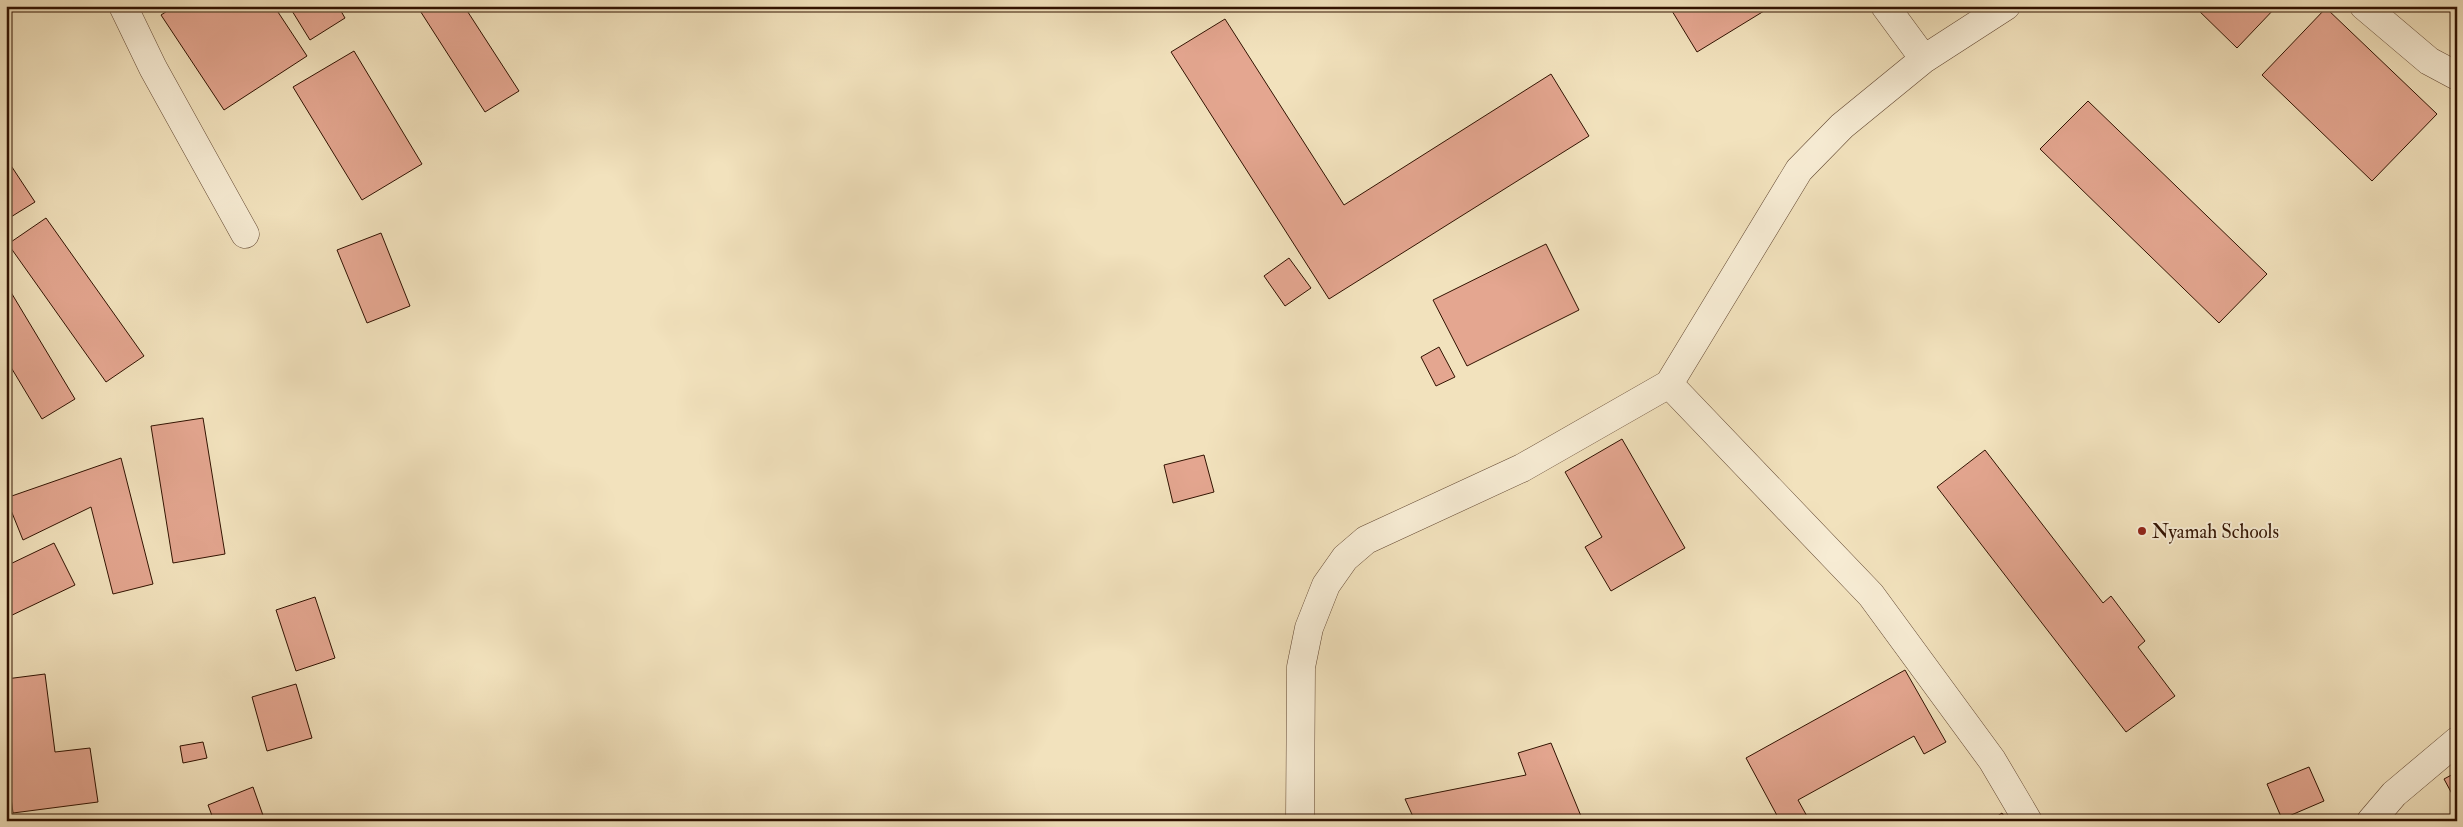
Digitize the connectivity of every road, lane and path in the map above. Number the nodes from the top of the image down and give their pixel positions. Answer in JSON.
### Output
{"nodes":[{"id":1,"x":123,"y":6,"type":"edge"},
{"id":2,"x":1885,"y":6,"type":"edge"},
{"id":3,"x":2006,"y":6,"type":"edge"},
{"id":4,"x":2364,"y":6,"type":"edge"},
{"id":5,"x":1924,"y":59,"type":"junction"},
{"id":6,"x":2457,"y":76,"type":"edge"},
{"id":7,"x":246,"y":234,"type":"dead end"},
{"id":8,"x":1670,"y":384,"type":"junction"},
{"id":9,"x":2457,"y":741,"type":"edge"},
{"id":10,"x":1300,"y":821,"type":"edge"},
{"id":11,"x":2028,"y":821,"type":"edge"},
{"id":12,"x":2371,"y":821,"type":"edge"}],
"edges":[{"from":1,"to":7,"type":"street"},
{"from":2,"to":5,"type":"street"},
{"from":3,"to":5,"type":"street"},
{"from":4,"to":6,"type":"street"},
{"from":5,"to":8,"type":"street"},
{"from":8,"to":10,"type":"street"},
{"from":8,"to":11,"type":"street"},
{"from":9,"to":12,"type":"street"}]}
